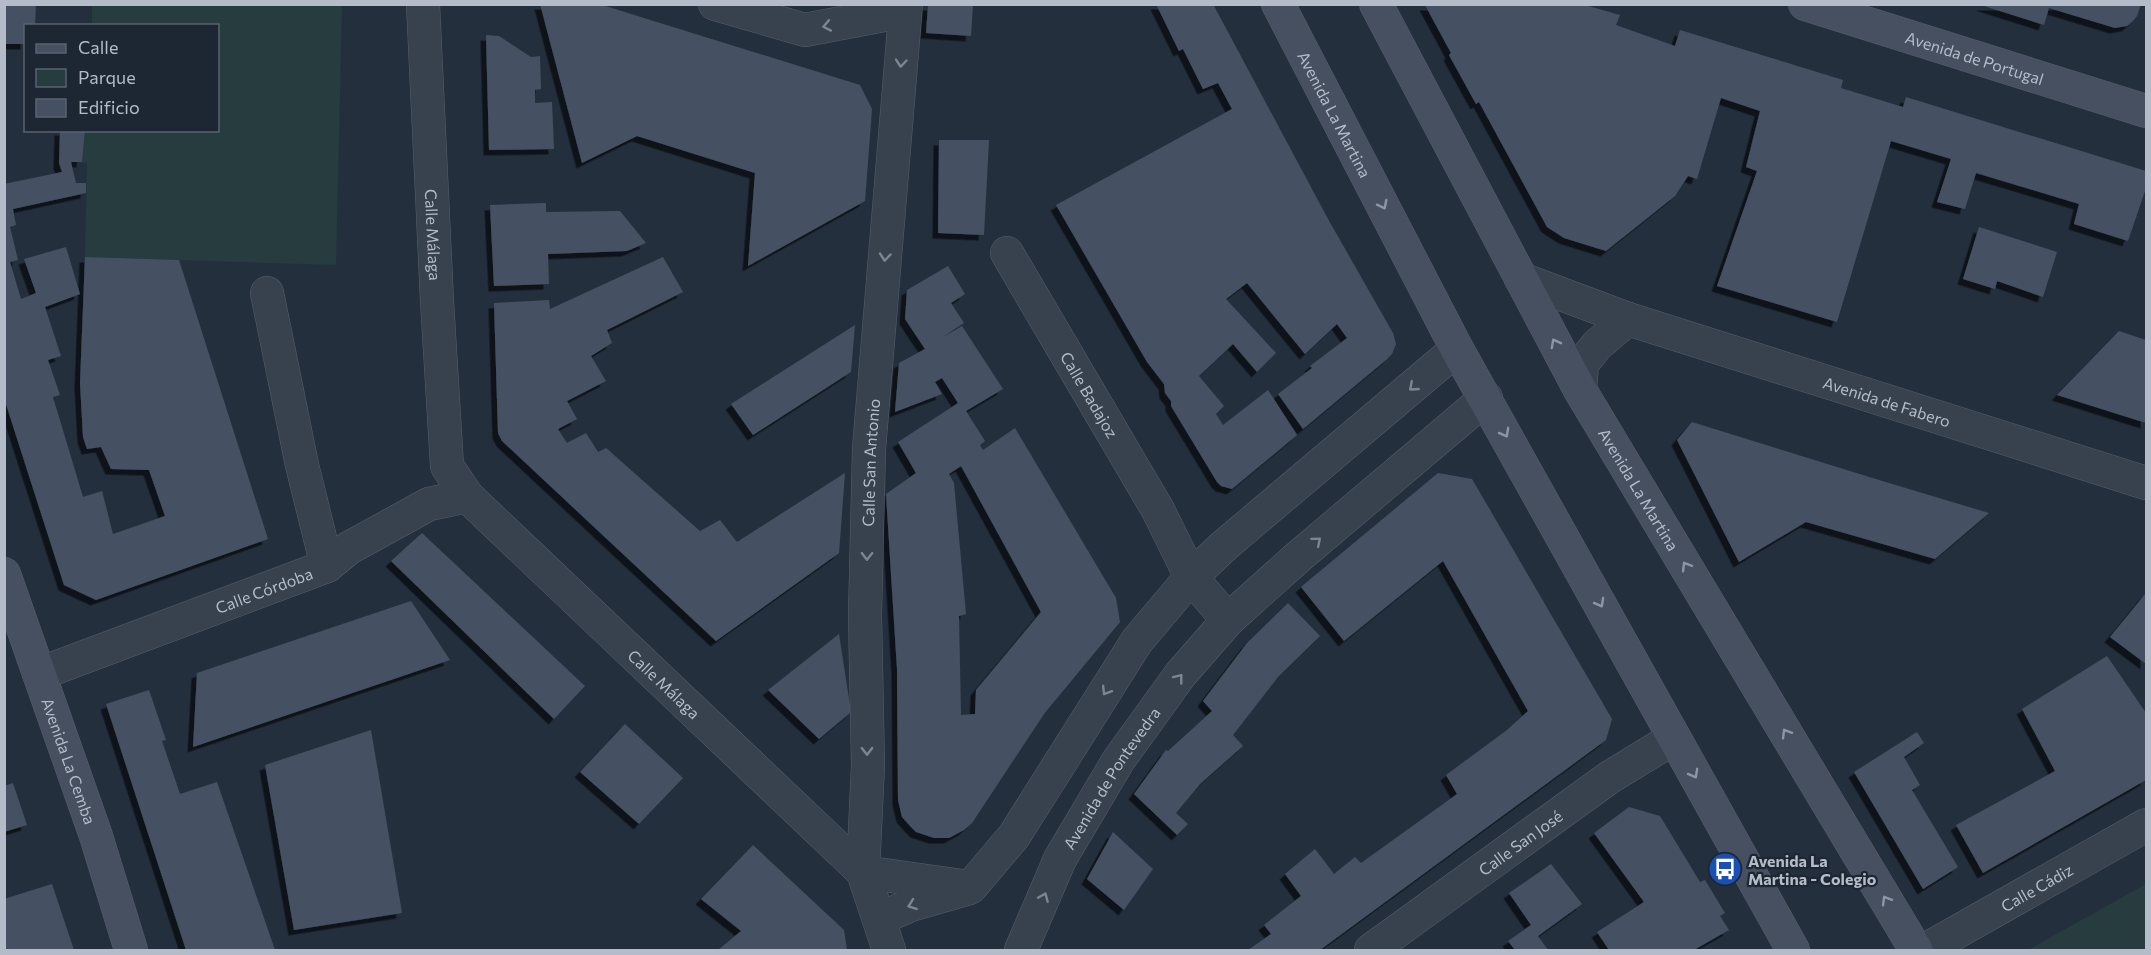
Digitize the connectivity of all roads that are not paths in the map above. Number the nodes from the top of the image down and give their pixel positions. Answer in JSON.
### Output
{"nodes":[{"id":1,"x":423,"y":4,"type":"edge"},
{"id":2,"x":715,"y":4,"type":"edge"},
{"id":3,"x":1278,"y":4,"type":"edge"},
{"id":4,"x":1805,"y":4,"type":"edge"},
{"id":5,"x":906,"y":8,"type":"edge"},
{"id":6,"x":1379,"y":8,"type":"edge"},
{"id":7,"x":2145,"y":105,"type":"edge"},
{"id":8,"x":1007,"y":253,"type":"dead end"},
{"id":9,"x":1521,"y":279,"type":"junction"},
{"id":10,"x":267,"y":293,"type":"dead end"},
{"id":11,"x":1628,"y":319,"type":"junction"},
{"id":12,"x":1457,"y":349,"type":"junction"},
{"id":13,"x":1580,"y":390,"type":"junction"},
{"id":14,"x":1486,"y":398,"type":"junction"},
{"id":15,"x":447,"y":466,"type":"junction"},
{"id":16,"x":2146,"y":483,"type":"edge"},
{"id":17,"x":467,"y":496,"type":"junction"},
{"id":18,"x":1172,"y":536,"type":"junction"},
{"id":19,"x":1224,"y":545,"type":"junction"},
{"id":20,"x":323,"y":552,"type":"junction"},
{"id":21,"x":4,"y":573,"type":"edge"},
{"id":22,"x":1191,"y":577,"type":"junction"},
{"id":23,"x":1228,"y":620,"type":"junction"},
{"id":24,"x":39,"y":674,"type":"junction"},
{"id":25,"x":1674,"y":738,"type":"junction"},
{"id":26,"x":2146,"y":825,"type":"edge"},
{"id":27,"x":863,"y":872,"type":"junction"},
{"id":28,"x":970,"y":888,"type":"junction"},
{"id":29,"x":879,"y":919,"type":"junction"},
{"id":30,"x":131,"y":951,"type":"edge"},
{"id":31,"x":889,"y":951,"type":"edge"},
{"id":32,"x":1021,"y":951,"type":"edge"},
{"id":33,"x":1371,"y":951,"type":"edge"},
{"id":34,"x":1793,"y":951,"type":"edge"},
{"id":35,"x":1916,"y":951,"type":"edge"},
{"id":36,"x":1925,"y":951,"type":"edge"}],
"edges":[{"from":1,"to":15,"type":"street","name":"Calle Málaga"},
{"from":5,"to":2,"type":"street","one_way":true},
{"from":3,"to":12,"type":"street","name":"Avenida La Martina","one_way":true},
{"from":4,"to":7,"type":"street","name":"Avenida de Portugal"},
{"from":5,"to":27,"type":"street","name":"Calle San Antonio","one_way":true},
{"from":6,"to":9,"type":"street","name":"Avenida La Martina"},
{"from":8,"to":18,"type":"street","name":"Calle Badajoz"},
{"from":9,"to":11,"type":"street","name":"Avenida de Fabero"},
{"from":13,"to":9,"type":"street","name":"Avenida La Martina","one_way":true},
{"from":10,"to":20,"type":"street"},
{"from":11,"to":13,"type":"street"},
{"from":11,"to":16,"type":"street","name":"Avenida de Fabero"},
{"from":12,"to":14,"type":"street","name":"Avenida La Martina"},
{"from":12,"to":19,"type":"street","one_way":true},
{"from":35,"to":13,"type":"street","name":"Avenida La Martina","one_way":true},
{"from":23,"to":14,"type":"street","name":"Avenida de Pontevedra","one_way":true},
{"from":14,"to":25,"type":"street","name":"Avenida La Martina","one_way":true},
{"from":15,"to":17,"type":"street","name":"Calle Málaga"},
{"from":15,"to":20,"type":"street"},
{"from":17,"to":20,"type":"street"},
{"from":17,"to":27,"type":"street","name":"Calle Málaga"},
{"from":18,"to":19,"type":"street"},
{"from":18,"to":22,"type":"street","name":"Calle Badajoz"},
{"from":19,"to":22,"type":"street"},
{"from":20,"to":24,"type":"street","name":"Calle Córdoba"},
{"from":21,"to":24,"type":"street","name":"Avenida La Cemba"},
{"from":22,"to":23,"type":"street"},
{"from":22,"to":28,"type":"street","one_way":true},
{"from":32,"to":23,"type":"street","name":"Avenida de Pontevedra","one_way":true},
{"from":24,"to":30,"type":"street","name":"Avenida La Cemba"},
{"from":25,"to":33,"type":"street","name":"Calle San José"},
{"from":25,"to":34,"type":"street","name":"Avenida La Martina","one_way":true},
{"from":26,"to":36,"type":"street","name":"Calle Cádiz"},
{"from":27,"to":28,"type":"street"},
{"from":27,"to":29,"type":"street","name":"Calle San Antonio"},
{"from":28,"to":29,"type":"street","one_way":true},
{"from":29,"to":31,"type":"street"}]}
